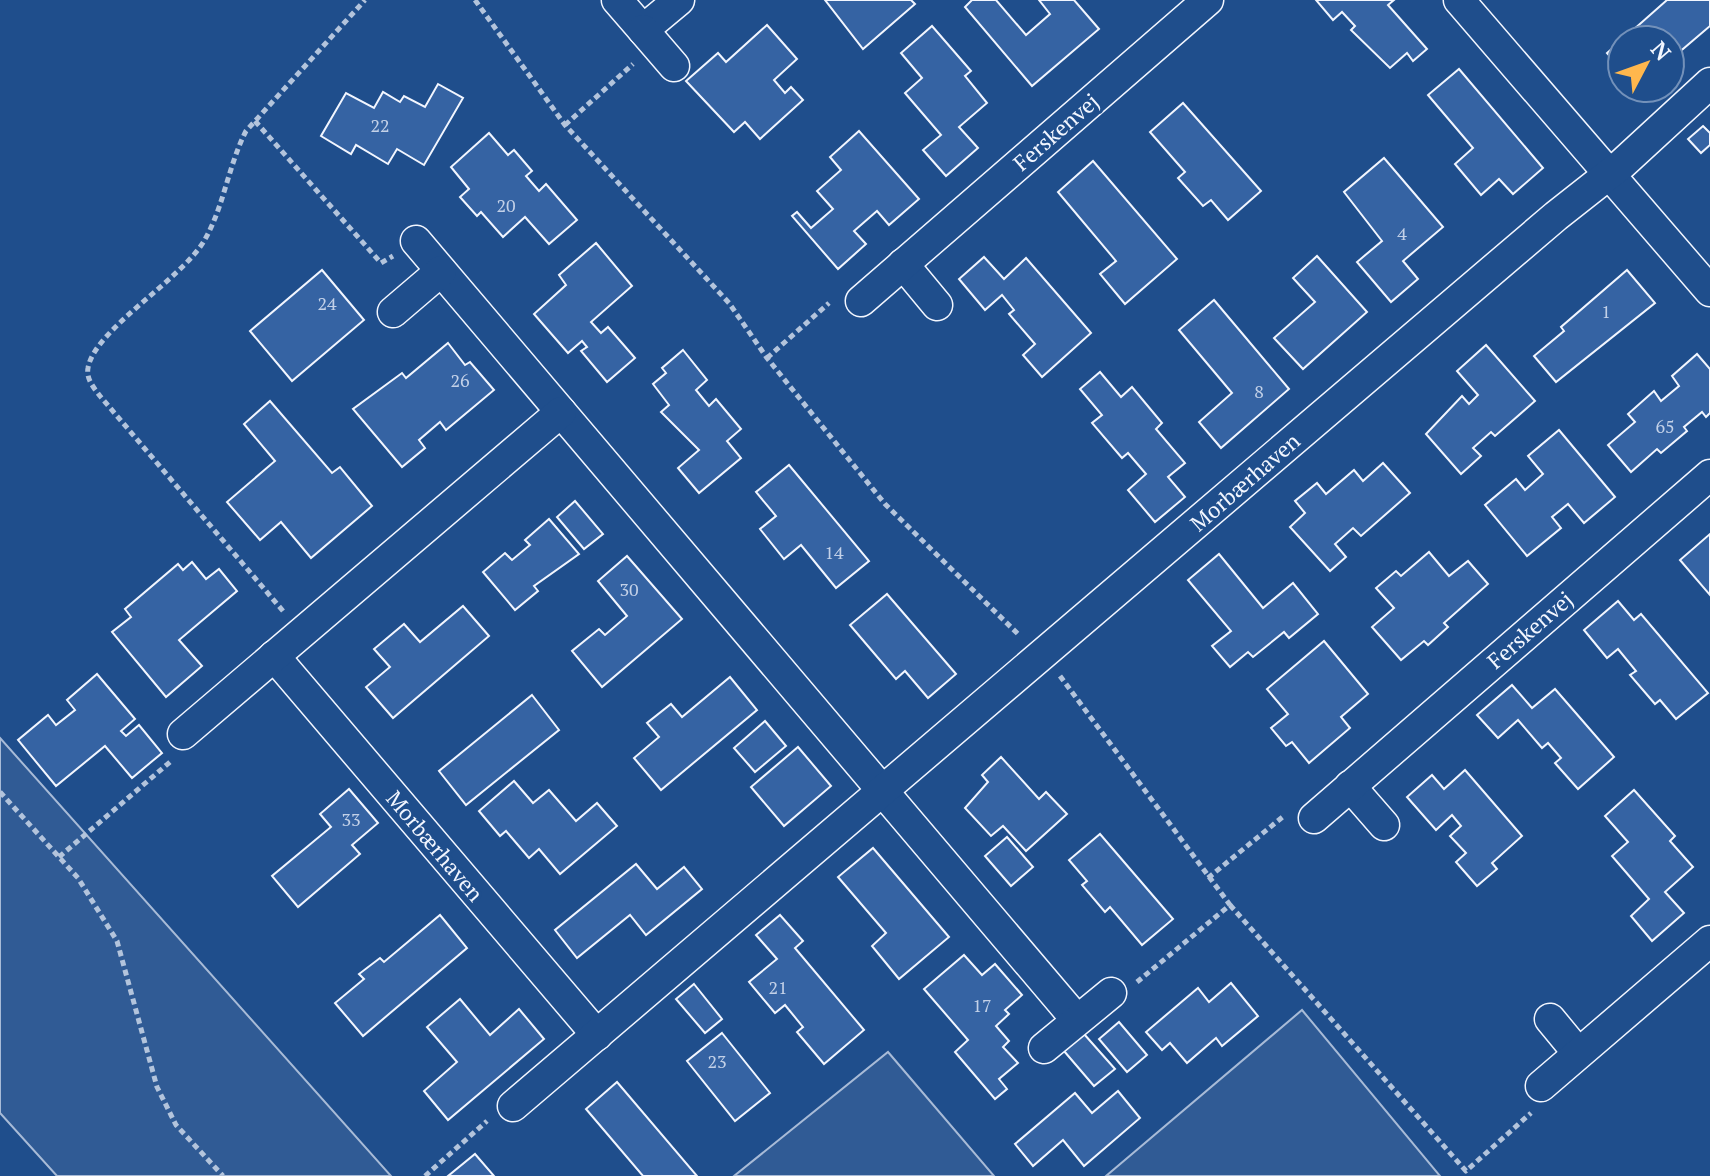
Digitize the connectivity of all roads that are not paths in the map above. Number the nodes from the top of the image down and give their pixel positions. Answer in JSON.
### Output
{"nodes":[{"id":1,"x":617,"y":0,"type":"edge"},
{"id":2,"x":679,"y":0,"type":"edge"},
{"id":3,"x":1208,"y":0,"type":"edge"},
{"id":4,"x":1459,"y":0,"type":"edge"},
{"id":5,"x":643,"y":30,"type":"junction"},
{"id":6,"x":674,"y":66,"type":"dead end"},
{"id":7,"x":1710,"y":83,"type":"edge"},
{"id":8,"x":1608,"y":174,"type":"junction"},
{"id":9,"x":416,"y":241,"type":"road end"},
{"id":10,"x":903,"y":264,"type":"junction"},
{"id":11,"x":441,"y":271,"type":"junction"},
{"id":12,"x":1710,"y":291,"type":"edge"},
{"id":13,"x":861,"y":301,"type":"road end"},
{"id":14,"x":937,"y":305,"type":"dead end"},
{"id":15,"x":393,"y":312,"type":"dead end"},
{"id":16,"x":561,"y":412,"type":"junction"},
{"id":17,"x":1710,"y":475,"type":"edge"},
{"id":18,"x":274,"y":656,"type":"junction"},
{"id":19,"x":183,"y":734,"type":"road end"},
{"id":20,"x":1350,"y":786,"type":"junction"},
{"id":21,"x":883,"y":791,"type":"junction"},
{"id":22,"x":1314,"y":818,"type":"road end"},
{"id":23,"x":1384,"y":825,"type":"dead end"},
{"id":24,"x":1710,"y":941,"type":"edge"},
{"id":25,"x":1111,"y":993,"type":"road end"},
{"id":26,"x":1550,"y":1019,"type":"dead end"},
{"id":27,"x":1077,"y":1020,"type":"junction"},
{"id":28,"x":597,"y":1035,"type":"junction"},
{"id":29,"x":1044,"y":1048,"type":"dead end"},
{"id":30,"x":1578,"y":1053,"type":"junction"},
{"id":31,"x":1541,"y":1086,"type":"road end"},
{"id":32,"x":513,"y":1106,"type":"road end"}],
"edges":[{"from":1,"to":5,"type":"street"},
{"from":2,"to":5,"type":"street"},
{"from":3,"to":10,"type":"street","name":"Ferskenvej"},
{"from":4,"to":8,"type":"street"},
{"from":5,"to":6,"type":"street"},
{"from":7,"to":8,"type":"street"},
{"from":8,"to":12,"type":"street"},
{"from":8,"to":21,"type":"street","name":"Morbærhaven"},
{"from":9,"to":11,"type":"street"},
{"from":10,"to":13,"type":"street","name":"Ferskenvej"},
{"from":10,"to":14,"type":"street"},
{"from":11,"to":15,"type":"street"},
{"from":11,"to":16,"type":"street"},
{"from":16,"to":18,"type":"street"},
{"from":16,"to":21,"type":"street"},
{"from":17,"to":20,"type":"street","name":"Ferskenvej"},
{"from":18,"to":19,"type":"street"},
{"from":18,"to":28,"type":"street","name":"Morbærhaven"},
{"from":20,"to":22,"type":"street","name":"Ferskenvej"},
{"from":20,"to":23,"type":"street"},
{"from":21,"to":27,"type":"street"},
{"from":21,"to":28,"type":"street","name":"Morbærhaven"},
{"from":24,"to":30,"type":"street"},
{"from":25,"to":27,"type":"street"},
{"from":26,"to":30,"type":"street"},
{"from":27,"to":29,"type":"street"},
{"from":28,"to":32,"type":"street","name":"Morbærhaven"},
{"from":30,"to":31,"type":"street"}]}
